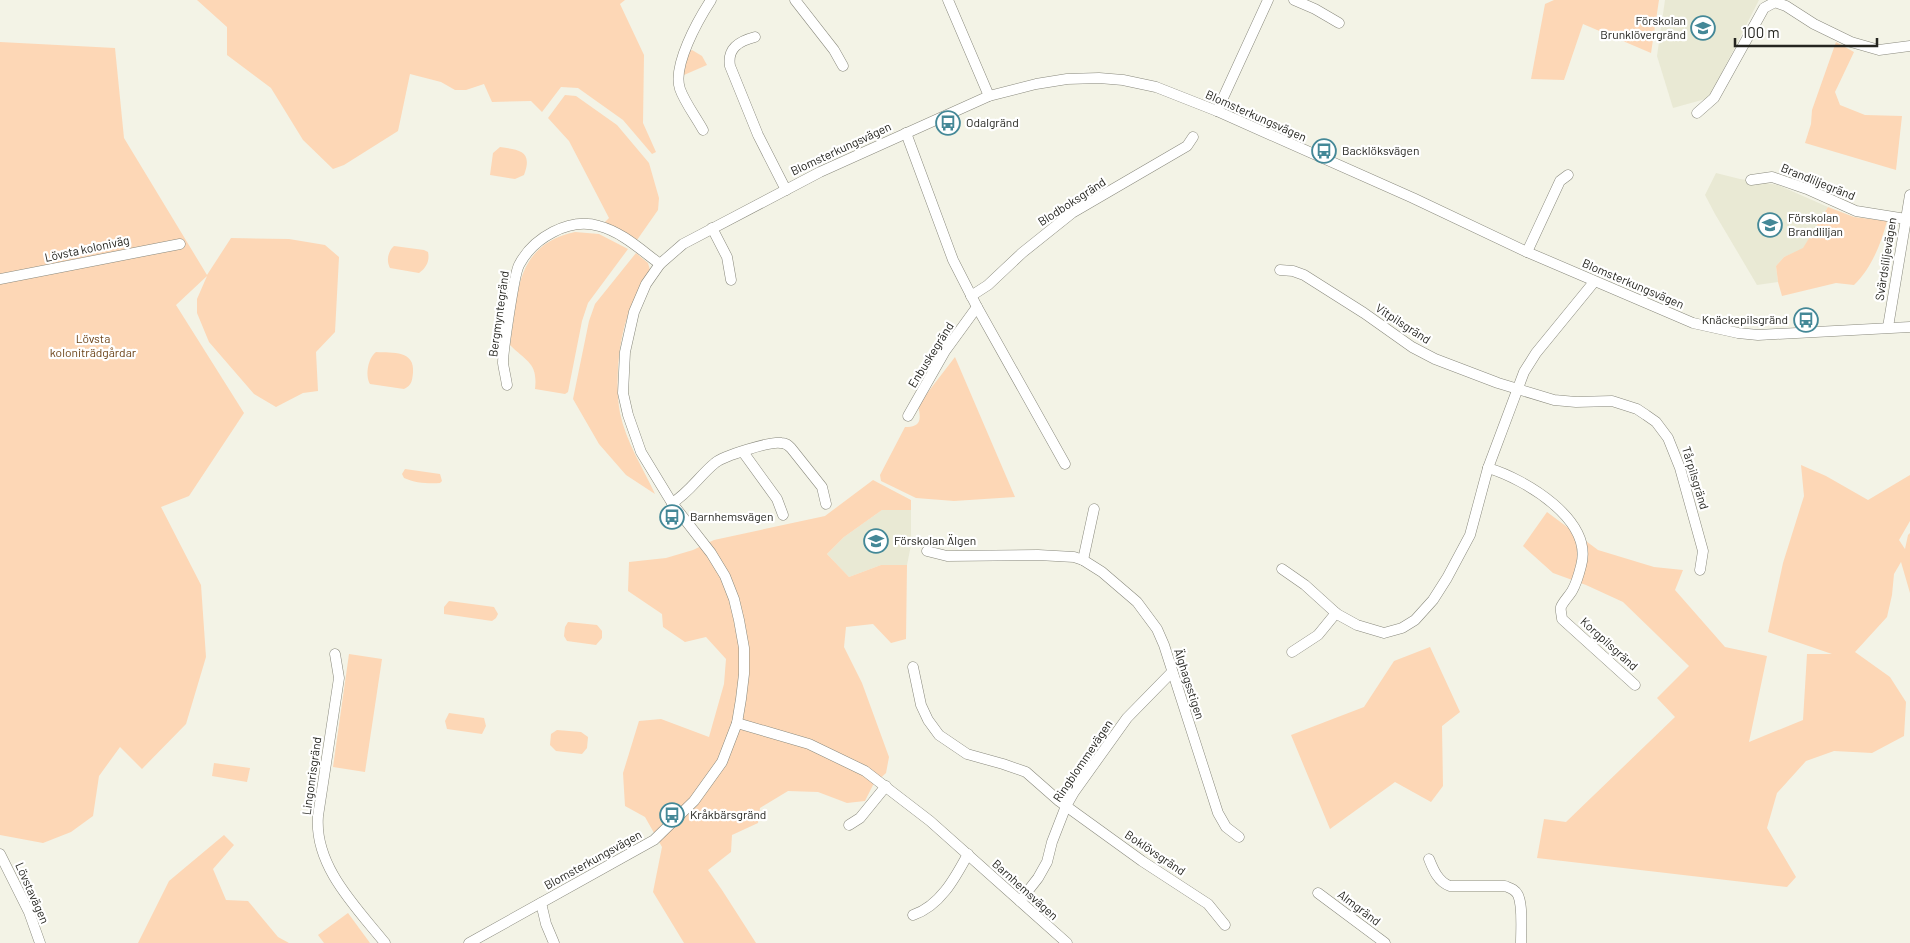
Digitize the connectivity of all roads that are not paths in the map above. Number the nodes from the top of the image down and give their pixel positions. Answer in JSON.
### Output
{"nodes":[{"id":1,"x":711,"y":0,"type":"edge"},
{"id":2,"x":795,"y":0,"type":"edge"},
{"id":3,"x":948,"y":0,"type":"edge"},
{"id":4,"x":1268,"y":0,"type":"edge"},
{"id":5,"x":1294,"y":0,"type":"edge"},
{"id":6,"x":1339,"y":23,"type":"dead end"},
{"id":7,"x":755,"y":37,"type":"dead end"},
{"id":8,"x":1910,"y":46,"type":"edge"},
{"id":9,"x":843,"y":66,"type":"dead end"},
{"id":10,"x":989,"y":96,"type":"junction"},
{"id":11,"x":1218,"y":111,"type":"junction"},
{"id":12,"x":1697,"y":113,"type":"dead end"},
{"id":13,"x":703,"y":130,"type":"dead end"},
{"id":14,"x":906,"y":133,"type":"junction"},
{"id":15,"x":1193,"y":137,"type":"dead end"},
{"id":16,"x":1568,"y":175,"type":"dead end"},
{"id":17,"x":1751,"y":180,"type":"dead end"},
{"id":18,"x":786,"y":190,"type":"junction"},
{"id":19,"x":1910,"y":195,"type":"edge"},
{"id":20,"x":1906,"y":219,"type":"junction"},
{"id":21,"x":712,"y":228,"type":"junction"},
{"id":22,"x":180,"y":244,"type":"dead end"},
{"id":23,"x":1527,"y":252,"type":"junction"},
{"id":24,"x":660,"y":264,"type":"junction"},
{"id":25,"x":1280,"y":270,"type":"dead end"},
{"id":26,"x":0,"y":279,"type":"edge"},
{"id":27,"x":731,"y":280,"type":"dead end"},
{"id":28,"x":1594,"y":282,"type":"junction"},
{"id":29,"x":971,"y":296,"type":"junction"},
{"id":30,"x":977,"y":307,"type":"junction"},
{"id":31,"x":1888,"y":327,"type":"junction"},
{"id":32,"x":1910,"y":327,"type":"edge"},
{"id":33,"x":507,"y":385,"type":"dead end"},
{"id":34,"x":1518,"y":388,"type":"junction"},
{"id":35,"x":908,"y":416,"type":"dead end"},
{"id":36,"x":743,"y":452,"type":"junction"},
{"id":37,"x":1065,"y":464,"type":"dead end"},
{"id":38,"x":1488,"y":468,"type":"junction"},
{"id":39,"x":672,"y":503,"type":"junction"},
{"id":40,"x":826,"y":504,"type":"dead end"},
{"id":41,"x":1094,"y":509,"type":"dead end"},
{"id":42,"x":784,"y":515,"type":"dead end"},
{"id":43,"x":927,"y":551,"type":"dead end"},
{"id":44,"x":1083,"y":560,"type":"junction"},
{"id":45,"x":1282,"y":569,"type":"dead end"},
{"id":46,"x":1700,"y":570,"type":"dead end"},
{"id":47,"x":1336,"y":613,"type":"junction"},
{"id":48,"x":1292,"y":652,"type":"dead end"},
{"id":49,"x":335,"y":654,"type":"dead end"},
{"id":50,"x":913,"y":667,"type":"dead end"},
{"id":51,"x":1172,"y":672,"type":"junction"},
{"id":52,"x":1635,"y":685,"type":"dead end"},
{"id":53,"x":737,"y":723,"type":"junction"},
{"id":54,"x":886,"y":786,"type":"junction"},
{"id":55,"x":1066,"y":806,"type":"junction"},
{"id":56,"x":849,"y":825,"type":"dead end"},
{"id":57,"x":1239,"y":837,"type":"dead end"},
{"id":58,"x":0,"y":854,"type":"edge"},
{"id":59,"x":968,"y":854,"type":"junction"},
{"id":60,"x":1429,"y":859,"type":"dead end"},
{"id":61,"x":1318,"y":893,"type":"dead end"},
{"id":62,"x":1020,"y":901,"type":"junction"},
{"id":63,"x":540,"y":903,"type":"junction"},
{"id":64,"x":913,"y":915,"type":"dead end"},
{"id":65,"x":1225,"y":925,"type":"dead end"},
{"id":66,"x":40,"y":943,"type":"edge"},
{"id":67,"x":385,"y":943,"type":"edge"},
{"id":68,"x":469,"y":943,"type":"edge"},
{"id":69,"x":554,"y":943,"type":"edge"},
{"id":70,"x":1067,"y":943,"type":"edge"},
{"id":71,"x":1385,"y":943,"type":"edge"},
{"id":72,"x":1521,"y":943,"type":"edge"}],
"edges":[{"from":1,"to":13,"type":"street"},
{"from":2,"to":9,"type":"street"},
{"from":3,"to":10,"type":"street"},
{"from":4,"to":11,"type":"street"},
{"from":5,"to":6,"type":"street"},
{"from":7,"to":18,"type":"street","name":"Blomsterkungsvägen"},
{"from":8,"to":12,"type":"street"},
{"from":10,"to":11,"type":"street","name":"Blomsterkungsvägen"},
{"from":10,"to":14,"type":"street","name":"Blomsterkungsvägen"},
{"from":11,"to":23,"type":"street","name":"Blomsterkungsvägen"},
{"from":14,"to":18,"type":"street","name":"Blomsterkungsvägen"},
{"from":14,"to":29,"type":"street"},
{"from":15,"to":29,"type":"street","name":"Blodboksgränd"},
{"from":16,"to":23,"type":"street"},
{"from":17,"to":20,"type":"street","name":"Brandliljegränd"},
{"from":18,"to":21,"type":"street","name":"Blomsterkungsvägen"},
{"from":19,"to":20,"type":"street","name":"Svärdsliljevägen"},
{"from":20,"to":31,"type":"street","name":"Svärdsliljevägen"},
{"from":21,"to":24,"type":"street","name":"Blomsterkungsvägen"},
{"from":21,"to":27,"type":"street"},
{"from":22,"to":26,"type":"street","name":"Lövsta koloniväg"},
{"from":23,"to":28,"type":"street","name":"Blomsterkungsvägen"},
{"from":24,"to":33,"type":"street","name":"Bergmyntegränd"},
{"from":24,"to":39,"type":"street","name":"Blomsterkungsvägen"},
{"from":25,"to":34,"type":"street","name":"Vitpilsgränd"},
{"from":28,"to":31,"type":"street","name":"Blomsterkungsvägen"},
{"from":28,"to":34,"type":"street"},
{"from":29,"to":30,"type":"street"},
{"from":30,"to":35,"type":"street","name":"Enbuskegränd"},
{"from":30,"to":37,"type":"street"},
{"from":31,"to":32,"type":"street","name":"Blomsterkungsvägen"},
{"from":34,"to":38,"type":"street"},
{"from":34,"to":46,"type":"street","name":"Tårpilsgränd"},
{"from":36,"to":39,"type":"street"},
{"from":36,"to":40,"type":"street"},
{"from":36,"to":42,"type":"street"},
{"from":38,"to":47,"type":"street"},
{"from":38,"to":52,"type":"street","name":"Korgpilsgränd"},
{"from":39,"to":53,"type":"street","name":"Blomsterkungsvägen"},
{"from":41,"to":44,"type":"street"},
{"from":43,"to":44,"type":"street","name":"Älghagsstigen"},
{"from":44,"to":51,"type":"street","name":"Älghagsstigen"},
{"from":45,"to":47,"type":"street"},
{"from":47,"to":48,"type":"street"},
{"from":49,"to":67,"type":"street","name":"Lingonrisgränd"},
{"from":50,"to":55,"type":"street","name":"Boklövsgränd"},
{"from":51,"to":55,"type":"street","name":"Ringblommevägen"},
{"from":51,"to":57,"type":"street","name":"Älghagsstigen"},
{"from":53,"to":54,"type":"street","name":"Barnhemsvägen"},
{"from":53,"to":63,"type":"street","name":"Blomsterkungsvägen"},
{"from":54,"to":56,"type":"street"},
{"from":54,"to":59,"type":"street","name":"Barnhemsvägen"},
{"from":55,"to":62,"type":"street","name":"Ringblommevägen"},
{"from":55,"to":65,"type":"street","name":"Boklövsgränd"},
{"from":58,"to":66,"type":"street","name":"Lövstavägen"},
{"from":59,"to":62,"type":"street","name":"Barnhemsvägen"},
{"from":59,"to":64,"type":"street"},
{"from":60,"to":72,"type":"street"},
{"from":61,"to":71,"type":"street","name":"Almgränd"},
{"from":62,"to":70,"type":"street","name":"Barnhemsvägen"},
{"from":63,"to":68,"type":"street","name":"Blomsterkungsvägen"},
{"from":63,"to":69,"type":"street"}]}
